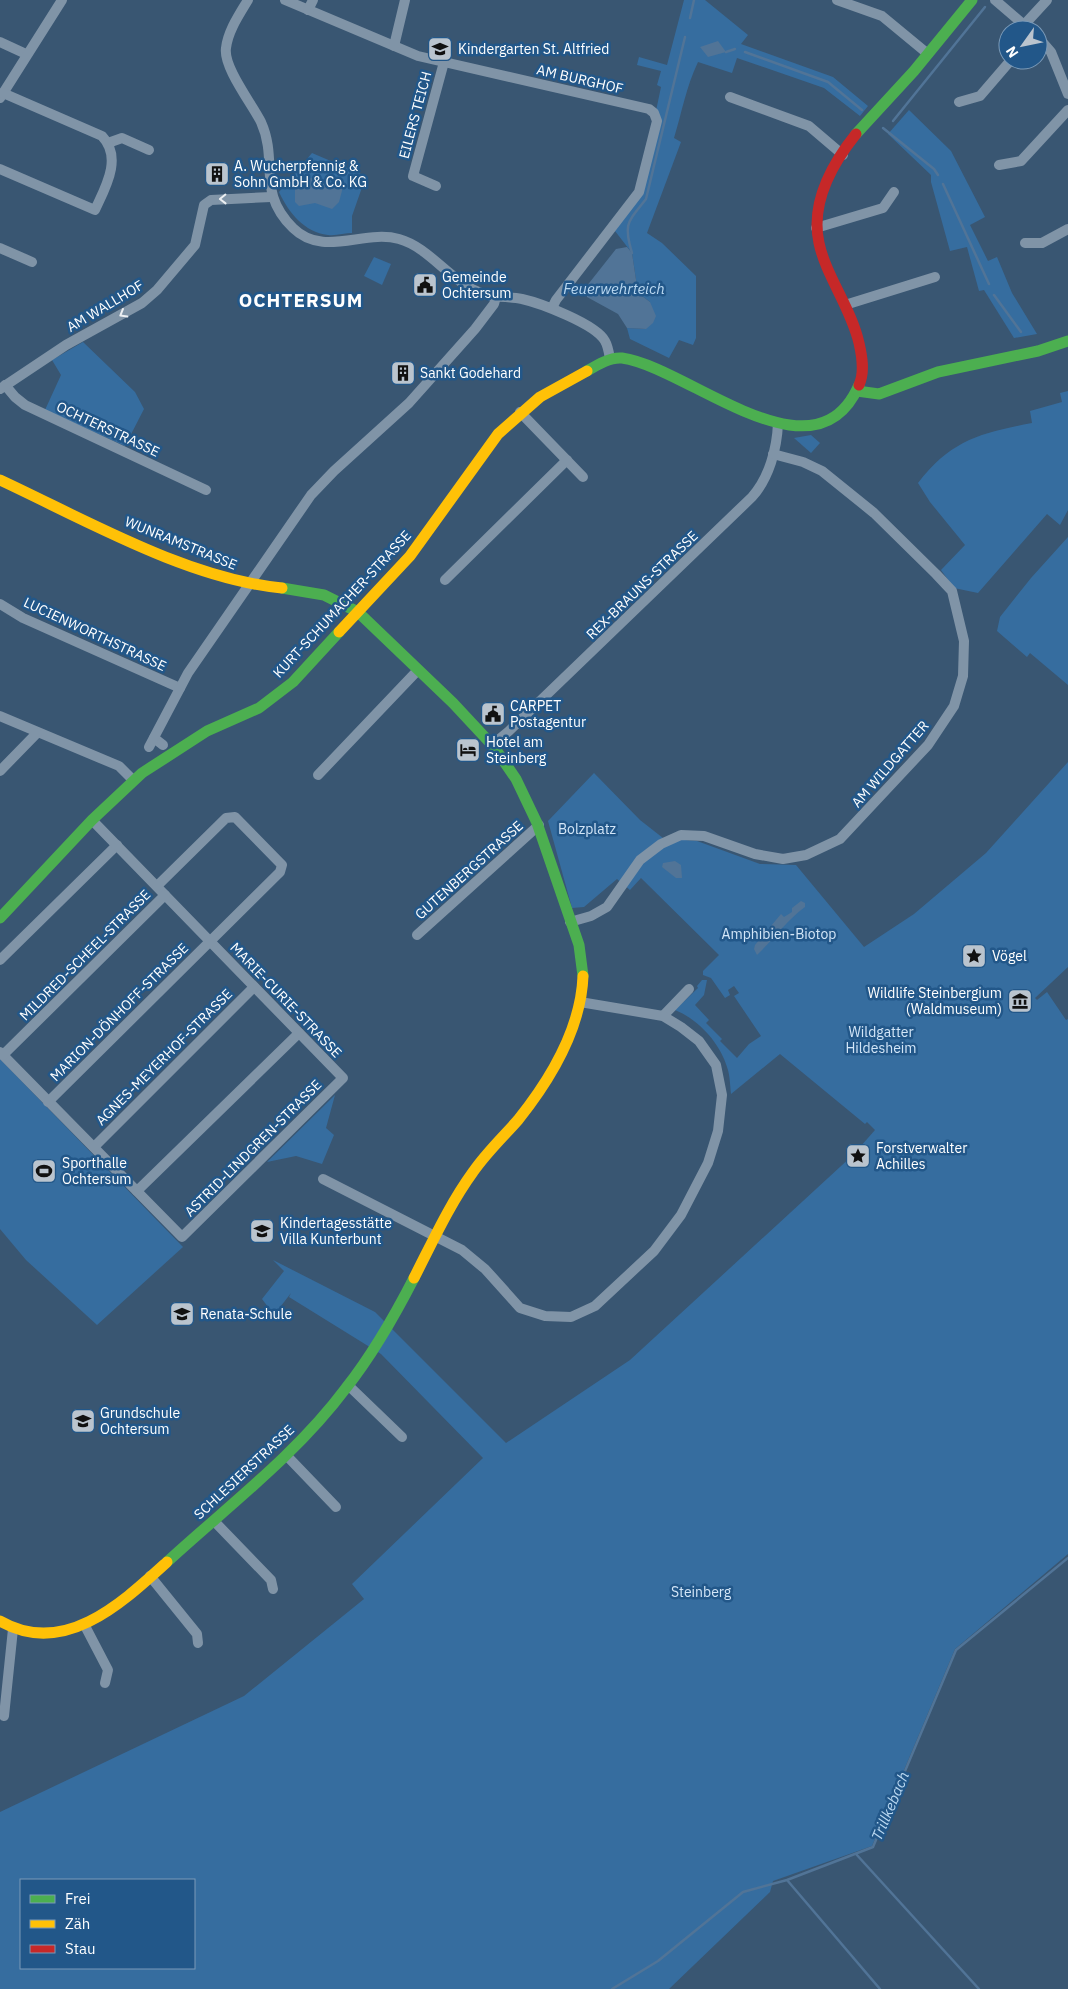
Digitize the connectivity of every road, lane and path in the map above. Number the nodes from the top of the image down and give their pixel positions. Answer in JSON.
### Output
{"nodes":[{"id":1,"x":62,"y":0,"type":"edge"},
{"id":2,"x":248,"y":0,"type":"edge"},
{"id":3,"x":285,"y":0,"type":"edge"},
{"id":4,"x":313,"y":0,"type":"edge"},
{"id":5,"x":405,"y":0,"type":"edge"},
{"id":6,"x":837,"y":0,"type":"edge"},
{"id":7,"x":972,"y":0,"type":"edge"},
{"id":8,"x":995,"y":0,"type":"edge"},
{"id":9,"x":1047,"y":0,"type":"edge"},
{"id":10,"x":308,"y":10,"type":"junction"},
{"id":11,"x":1018,"y":20,"type":"edge"},
{"id":12,"x":1033,"y":20,"type":"edge"},
{"id":13,"x":0,"y":42,"type":"edge"},
{"id":14,"x":394,"y":46,"type":"junction"},
{"id":15,"x":1048,"y":49,"type":"edge"},
{"id":16,"x":26,"y":54,"type":"junction"},
{"id":17,"x":928,"y":54,"type":"junction"},
{"id":18,"x":444,"y":62,"type":"junction"},
{"id":19,"x":1002,"y":70,"type":"edge"},
{"id":20,"x":1068,"y":94,"type":"edge"},
{"id":21,"x":1,"y":95,"type":"edge"},
{"id":22,"x":730,"y":97,"type":"dead end"},
{"id":23,"x":959,"y":102,"type":"dead end"},
{"id":24,"x":1068,"y":110,"type":"edge"},
{"id":25,"x":108,"y":142,"type":"junction"},
{"id":26,"x":149,"y":150,"type":"dead end"},
{"id":27,"x":842,"y":155,"type":"junction"},
{"id":28,"x":1000,"y":165,"type":"dead end"},
{"id":29,"x":0,"y":169,"type":"edge"},
{"id":30,"x":436,"y":186,"type":"dead end"},
{"id":31,"x":894,"y":192,"type":"dead end"},
{"id":32,"x":271,"y":197,"type":"junction"},
{"id":33,"x":816,"y":228,"type":"junction"},
{"id":34,"x":1068,"y":229,"type":"edge"},
{"id":35,"x":1025,"y":243,"type":"dead end"},
{"id":36,"x":0,"y":248,"type":"edge"},
{"id":37,"x":32,"y":262,"type":"dead end"},
{"id":38,"x":935,"y":277,"type":"dead end"},
{"id":39,"x":496,"y":297,"type":"junction"},
{"id":40,"x":845,"y":304,"type":"junction"},
{"id":41,"x":552,"y":308,"type":"junction"},
{"id":42,"x":1068,"y":341,"type":"edge"},
{"id":43,"x":610,"y":359,"type":"junction"},
{"id":44,"x":3,"y":387,"type":"edge"},
{"id":45,"x":857,"y":391,"type":"junction"},
{"id":46,"x":520,"y":412,"type":"junction"},
{"id":47,"x":778,"y":423,"type":"junction"},
{"id":48,"x":773,"y":454,"type":"junction"},
{"id":49,"x":567,"y":460,"type":"junction"},
{"id":50,"x":583,"y":477,"type":"dead end"},
{"id":51,"x":0,"y":480,"type":"edge"},
{"id":52,"x":206,"y":490,"type":"dead end"},
{"id":53,"x":445,"y":580,"type":"dead end"},
{"id":54,"x":249,"y":584,"type":"junction"},
{"id":55,"x":0,"y":604,"type":"edge"},
{"id":56,"x":357,"y":612,"type":"junction"},
{"id":57,"x":418,"y":670,"type":"junction"},
{"id":58,"x":180,"y":688,"type":"junction"},
{"id":59,"x":0,"y":716,"type":"edge"},
{"id":60,"x":37,"y":733,"type":"junction"},
{"id":61,"x":163,"y":745,"type":"dead end"},
{"id":62,"x":492,"y":745,"type":"junction"},
{"id":63,"x":0,"y":771,"type":"edge"},
{"id":64,"x":318,"y":775,"type":"dead end"},
{"id":65,"x":133,"y":780,"type":"junction"},
{"id":66,"x":92,"y":820,"type":"junction"},
{"id":67,"x":539,"y":825,"type":"junction"},
{"id":68,"x":117,"y":845,"type":"junction"},
{"id":69,"x":157,"y":886,"type":"junction"},
{"id":70,"x":165,"y":895,"type":"junction"},
{"id":71,"x":0,"y":918,"type":"edge"},
{"id":72,"x":570,"y":922,"type":"junction"},
{"id":73,"x":417,"y":935,"type":"dead end"},
{"id":74,"x":210,"y":941,"type":"junction"},
{"id":75,"x":0,"y":960,"type":"edge"},
{"id":76,"x":254,"y":987,"type":"junction"},
{"id":77,"x":689,"y":989,"type":"dead end"},
{"id":78,"x":580,"y":1002,"type":"junction"},
{"id":79,"x":663,"y":1016,"type":"junction"},
{"id":80,"x":299,"y":1032,"type":"junction"},
{"id":81,"x":2,"y":1054,"type":"edge"},
{"id":82,"x":343,"y":1078,"type":"joint"},
{"id":83,"x":48,"y":1102,"type":"junction"},
{"id":84,"x":94,"y":1147,"type":"junction"},
{"id":85,"x":322,"y":1179,"type":"dead end"},
{"id":86,"x":137,"y":1191,"type":"junction"},
{"id":87,"x":436,"y":1235,"type":"junction"},
{"id":88,"x":349,"y":1386,"type":"junction"},
{"id":89,"x":402,"y":1437,"type":"dead end"},
{"id":90,"x":287,"y":1456,"type":"junction"},
{"id":91,"x":336,"y":1506,"type":"dead end"},
{"id":92,"x":214,"y":1521,"type":"junction"},
{"id":93,"x":150,"y":1576,"type":"junction"},
{"id":94,"x":273,"y":1589,"type":"dead end"},
{"id":95,"x":0,"y":1621,"type":"edge"},
{"id":96,"x":84,"y":1624,"type":"junction"},
{"id":97,"x":13,"y":1629,"type":"junction"},
{"id":98,"x":198,"y":1643,"type":"dead end"},
{"id":99,"x":105,"y":1683,"type":"dead end"},
{"id":100,"x":4,"y":1716,"type":"dead end"}],
"edges":[{"from":1,"to":16,"type":"street"},
{"from":2,"to":32,"type":"street"},
{"from":3,"to":10,"type":"street","name":"AM BURGHOF"},
{"from":4,"to":10,"type":"street"},
{"from":5,"to":14,"type":"street"},
{"from":6,"to":17,"type":"street"},
{"from":7,"to":17,"type":"street"},
{"from":8,"to":11,"type":"street"},
{"from":9,"to":12,"type":"street"},
{"from":10,"to":14,"type":"street","name":"AM BURGHOF"},
{"from":13,"to":16,"type":"street"},
{"from":14,"to":18,"type":"street","name":"AM BURGHOF"},
{"from":15,"to":20,"type":"street"},
{"from":16,"to":21,"type":"street"},
{"from":17,"to":27,"type":"street"},
{"from":18,"to":30,"type":"street","name":"EILERS TEICH"},
{"from":18,"to":41,"type":"street","name":"AM BURGHOF"},
{"from":19,"to":23,"type":"street"},
{"from":21,"to":25,"type":"street"},
{"from":22,"to":27,"type":"street"},
{"from":24,"to":28,"type":"street"},
{"from":25,"to":26,"type":"street"},
{"from":25,"to":29,"type":"street"},
{"from":27,"to":33,"type":"street"},
{"from":31,"to":33,"type":"street"},
{"from":32,"to":39,"type":"street"},
{"from":32,"to":44,"type":"street","name":"AM WALLHOF","one_way":true},
{"from":33,"to":40,"type":"street"},
{"from":34,"to":35,"type":"street"},
{"from":36,"to":37,"type":"street"},
{"from":38,"to":40,"type":"street"},
{"from":39,"to":41,"type":"street"},
{"from":39,"to":54,"type":"street"},
{"from":40,"to":45,"type":"street"},
{"from":41,"to":43,"type":"street"},
{"from":42,"to":45,"type":"street"},
{"from":43,"to":46,"type":"street","name":"KURT-SCHUMACHER-STRASSE"},
{"from":43,"to":47,"type":"street"},
{"from":44,"to":52,"type":"street","name":"OCHTERSTRASSE"},
{"from":45,"to":47,"type":"street"},
{"from":46,"to":49,"type":"street"},
{"from":46,"to":56,"type":"street","name":"KURT-SCHUMACHER-STRASSE"},
{"from":47,"to":48,"type":"street","name":"REX-BRAUNS-STRASSE"},
{"from":48,"to":62,"type":"street","name":"REX-BRAUNS-STRASSE"},
{"from":48,"to":72,"type":"street","name":"AM WILDGATTER"},
{"from":49,"to":50,"type":"street"},
{"from":49,"to":53,"type":"street"},
{"from":51,"to":54,"type":"street","name":"WUNRAMSTRASSE"},
{"from":54,"to":56,"type":"street","name":"WUNRAMSTRASSE"},
{"from":54,"to":58,"type":"street"},
{"from":55,"to":58,"type":"street","name":"LUCIENWORTHSTRASSE"},
{"from":56,"to":57,"type":"street","name":"WUNRAMSTRASSE"},
{"from":56,"to":65,"type":"street","name":"KURT-SCHUMACHER-STRASSE"},
{"from":57,"to":62,"type":"street","name":"WUNRAMSTRASSE"},
{"from":57,"to":64,"type":"street"},
{"from":58,"to":61,"type":"street"},
{"from":59,"to":60,"type":"street"},
{"from":60,"to":63,"type":"street"},
{"from":60,"to":65,"type":"street"},
{"from":62,"to":67,"type":"street","name":"WUNRAMSTRASSE"},
{"from":65,"to":66,"type":"street","name":"KURT-SCHUMACHER-STRASSE"},
{"from":66,"to":68,"type":"street","name":"MARIE-CURIE-STRASSE"},
{"from":66,"to":71,"type":"street","name":"KURT-SCHUMACHER-STRASSE"},
{"from":67,"to":72,"type":"street","name":"WUNRAMSTRASSE"},
{"from":67,"to":73,"type":"street","name":"GUTENBERGSTRASSE"},
{"from":68,"to":69,"type":"street","name":"MARIE-CURIE-STRASSE"},
{"from":68,"to":75,"type":"street"},
{"from":69,"to":70,"type":"street","name":"MARIE-CURIE-STRASSE"},
{"from":69,"to":74,"type":"street","name":"MARIE-CURIE-STRASSE"},
{"from":70,"to":74,"type":"street","name":"MARIE-CURIE-STRASSE"},
{"from":70,"to":81,"type":"street","name":"MILDRED-SCHEEL-STRASSE"},
{"from":72,"to":78,"type":"street","name":"SCHLESIERSTRASSE"},
{"from":74,"to":76,"type":"street","name":"MARIE-CURIE-STRASSE"},
{"from":74,"to":83,"type":"street","name":"MARION-DÖNHOFF-STRASSE"},
{"from":76,"to":80,"type":"street","name":"MARIE-CURIE-STRASSE"},
{"from":76,"to":84,"type":"street","name":"AGNES-MEYERHOF-STRASSE"},
{"from":77,"to":79,"type":"street"},
{"from":78,"to":79,"type":"street"},
{"from":78,"to":87,"type":"street","name":"SCHLESIERSTRASSE"},
{"from":79,"to":87,"type":"street"},
{"from":80,"to":82,"type":"street","name":"MARIE-CURIE-STRASSE"},
{"from":80,"to":86,"type":"street"},
{"from":81,"to":83,"type":"street"},
{"from":82,"to":86,"type":"street","name":"ASTRID-LINDGREN-STRASSE"},
{"from":83,"to":84,"type":"street"},
{"from":84,"to":86,"type":"street"},
{"from":85,"to":87,"type":"street"},
{"from":87,"to":88,"type":"street","name":"SCHLESIERSTRASSE"},
{"from":88,"to":89,"type":"street"},
{"from":88,"to":90,"type":"street","name":"SCHLESIERSTRASSE"},
{"from":90,"to":91,"type":"street"},
{"from":90,"to":92,"type":"street","name":"SCHLESIERSTRASSE"},
{"from":92,"to":93,"type":"street","name":"SCHLESIERSTRASSE"},
{"from":92,"to":94,"type":"street"},
{"from":93,"to":96,"type":"street","name":"SCHLESIERSTRASSE"},
{"from":93,"to":98,"type":"street"},
{"from":95,"to":97,"type":"street","name":"SCHLESIERSTRASSE"},
{"from":96,"to":97,"type":"street","name":"SCHLESIERSTRASSE"},
{"from":96,"to":99,"type":"street"},
{"from":97,"to":100,"type":"street"}]}
